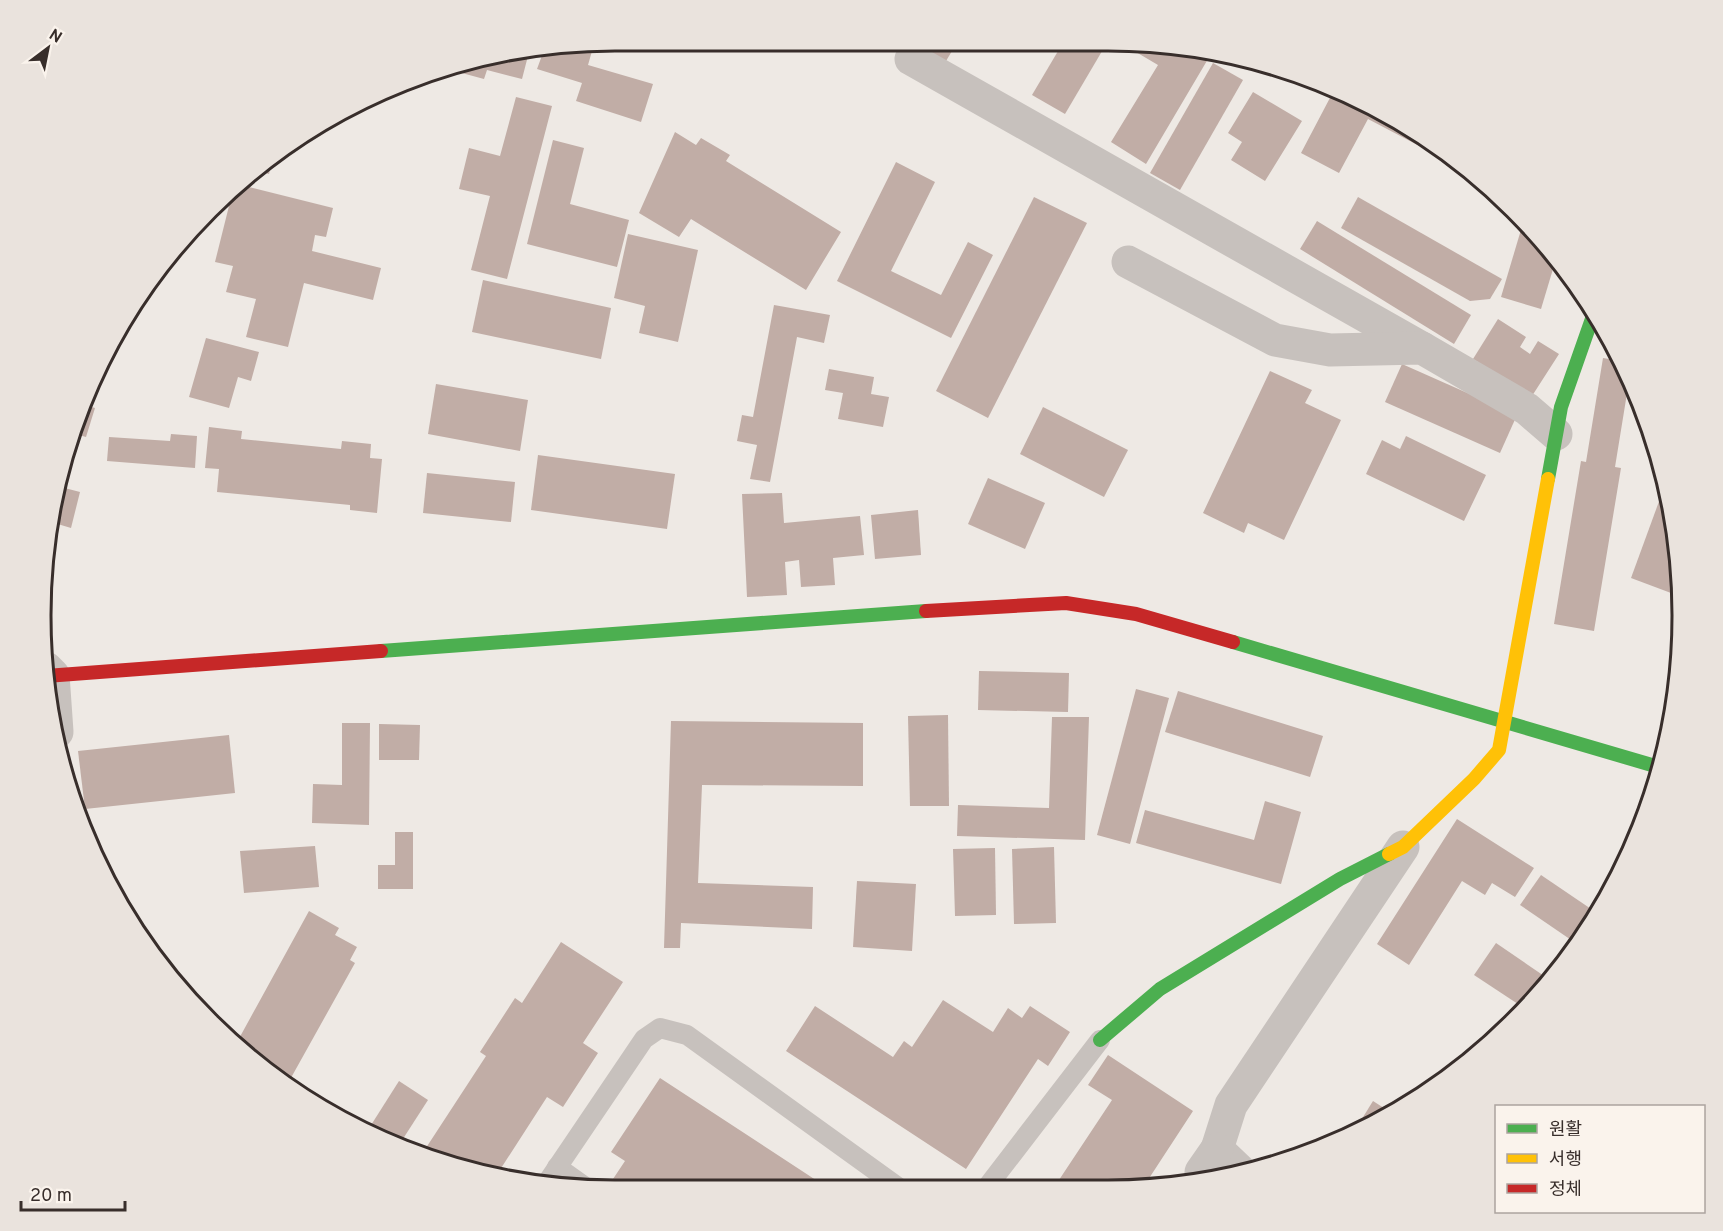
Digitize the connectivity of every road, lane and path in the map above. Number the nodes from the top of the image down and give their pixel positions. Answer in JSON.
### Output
{"nodes":[{"id":1,"x":911,"y":58,"type":"dead end"},
{"id":2,"x":1128,"y":262,"type":"dead end"},
{"id":3,"x":1590,"y":324,"type":"edge"},
{"id":4,"x":1422,"y":348,"type":"junction"},
{"id":5,"x":1556,"y":434,"type":"junction"},
{"id":6,"x":54,"y":673,"type":"edge"},
{"id":7,"x":1505,"y":721,"type":"junction"},
{"id":8,"x":1652,"y":765,"type":"edge"},
{"id":9,"x":1403,"y":847,"type":"junction"},
{"id":10,"x":1100,"y":1040,"type":"joint"},
{"id":11,"x":1213,"y":1168,"type":"edge"},
{"id":12,"x":552,"y":1176,"type":"edge"},
{"id":13,"x":888,"y":1180,"type":"edge"},
{"id":14,"x":992,"y":1180,"type":"edge"}],
"edges":[{"from":1,"to":4,"type":"street"},
{"from":2,"to":4,"type":"street"},
{"from":3,"to":5,"type":"main road"},
{"from":4,"to":5,"type":"street"},
{"from":5,"to":7,"type":"main road"},
{"from":6,"to":7,"type":"main road"},
{"from":7,"to":8,"type":"main road"},
{"from":7,"to":9,"type":"main road"},
{"from":9,"to":10,"type":"main road"},
{"from":9,"to":11,"type":"street"},
{"from":10,"to":14,"type":"lane"},
{"from":12,"to":13,"type":"lane"}]}
